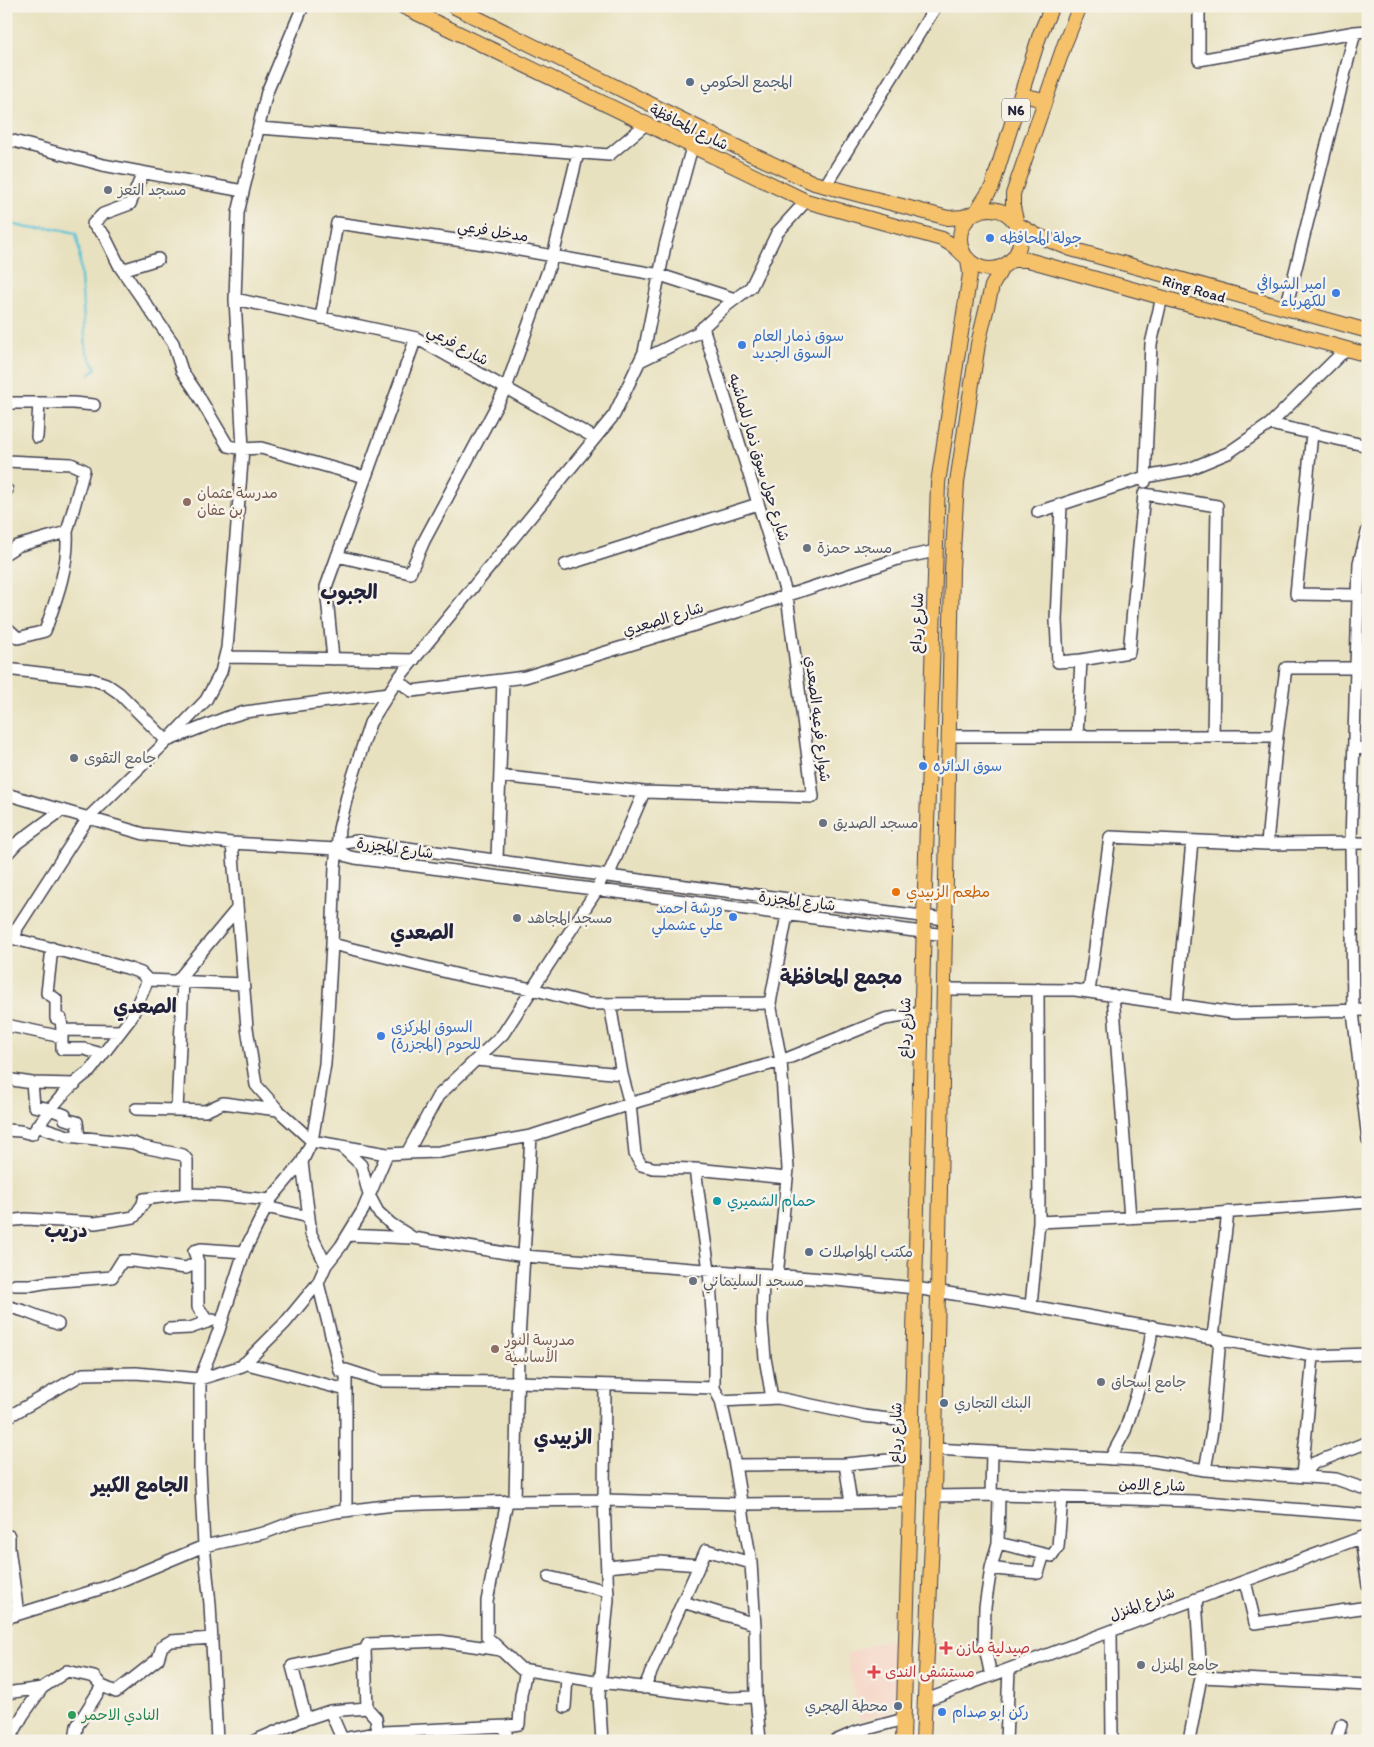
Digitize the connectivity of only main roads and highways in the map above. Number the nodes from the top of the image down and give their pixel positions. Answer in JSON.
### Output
{"nodes":[{"id":1,"x":402,"y":6,"type":"edge"},
{"id":2,"x":453,"y":6,"type":"edge"},
{"id":3,"x":1052,"y":6,"type":"edge"},
{"id":4,"x":1080,"y":6,"type":"edge"},
{"id":5,"x":1021,"y":94,"type":"junction"},
{"id":6,"x":1045,"y":100,"type":"junction"},
{"id":7,"x":751,"y":154,"type":"junction"},
{"id":8,"x":742,"y":171,"type":"junction"},
{"id":9,"x":976,"y":212,"type":"junction"},
{"id":10,"x":1016,"y":224,"type":"junction"},
{"id":11,"x":968,"y":259,"type":"junction"},
{"id":12,"x":1007,"y":263,"type":"junction"},
{"id":13,"x":1368,"y":331,"type":"edge"},
{"id":14,"x":1368,"y":355,"type":"edge"},
{"id":15,"x":903,"y":1741,"type":"edge"},
{"id":16,"x":923,"y":1741,"type":"edge"}],
"edges":[{"from":1,"to":8,"type":"main road","name":"شارع المحافظة"},
{"from":2,"to":7,"type":"main road","name":"شارع المحافظة"},
{"from":3,"to":5,"type":"main road","number":"N6"},
{"from":4,"to":6,"type":"main road","number":"N6"},
{"from":5,"to":6,"type":"main road"},
{"from":5,"to":9,"type":"main road","number":"N6"},
{"from":6,"to":10,"type":"main road","number":"N6"},
{"from":7,"to":8,"type":"main road"},
{"from":7,"to":9,"type":"main road","name":"شارع المحافظة"},
{"from":8,"to":11,"type":"main road","name":"شارع المحافظة"},
{"from":9,"to":10,"type":"main road"},
{"from":9,"to":11,"type":"main road"},
{"from":10,"to":12,"type":"main road"},
{"from":10,"to":13,"type":"main road","name":"Ring Road"},
{"from":11,"to":12,"type":"main road"},
{"from":11,"to":15,"type":"main road","name":"شارع رداع"},
{"from":12,"to":14,"type":"main road","name":"Ring Road"},
{"from":12,"to":16,"type":"main road"}]}
